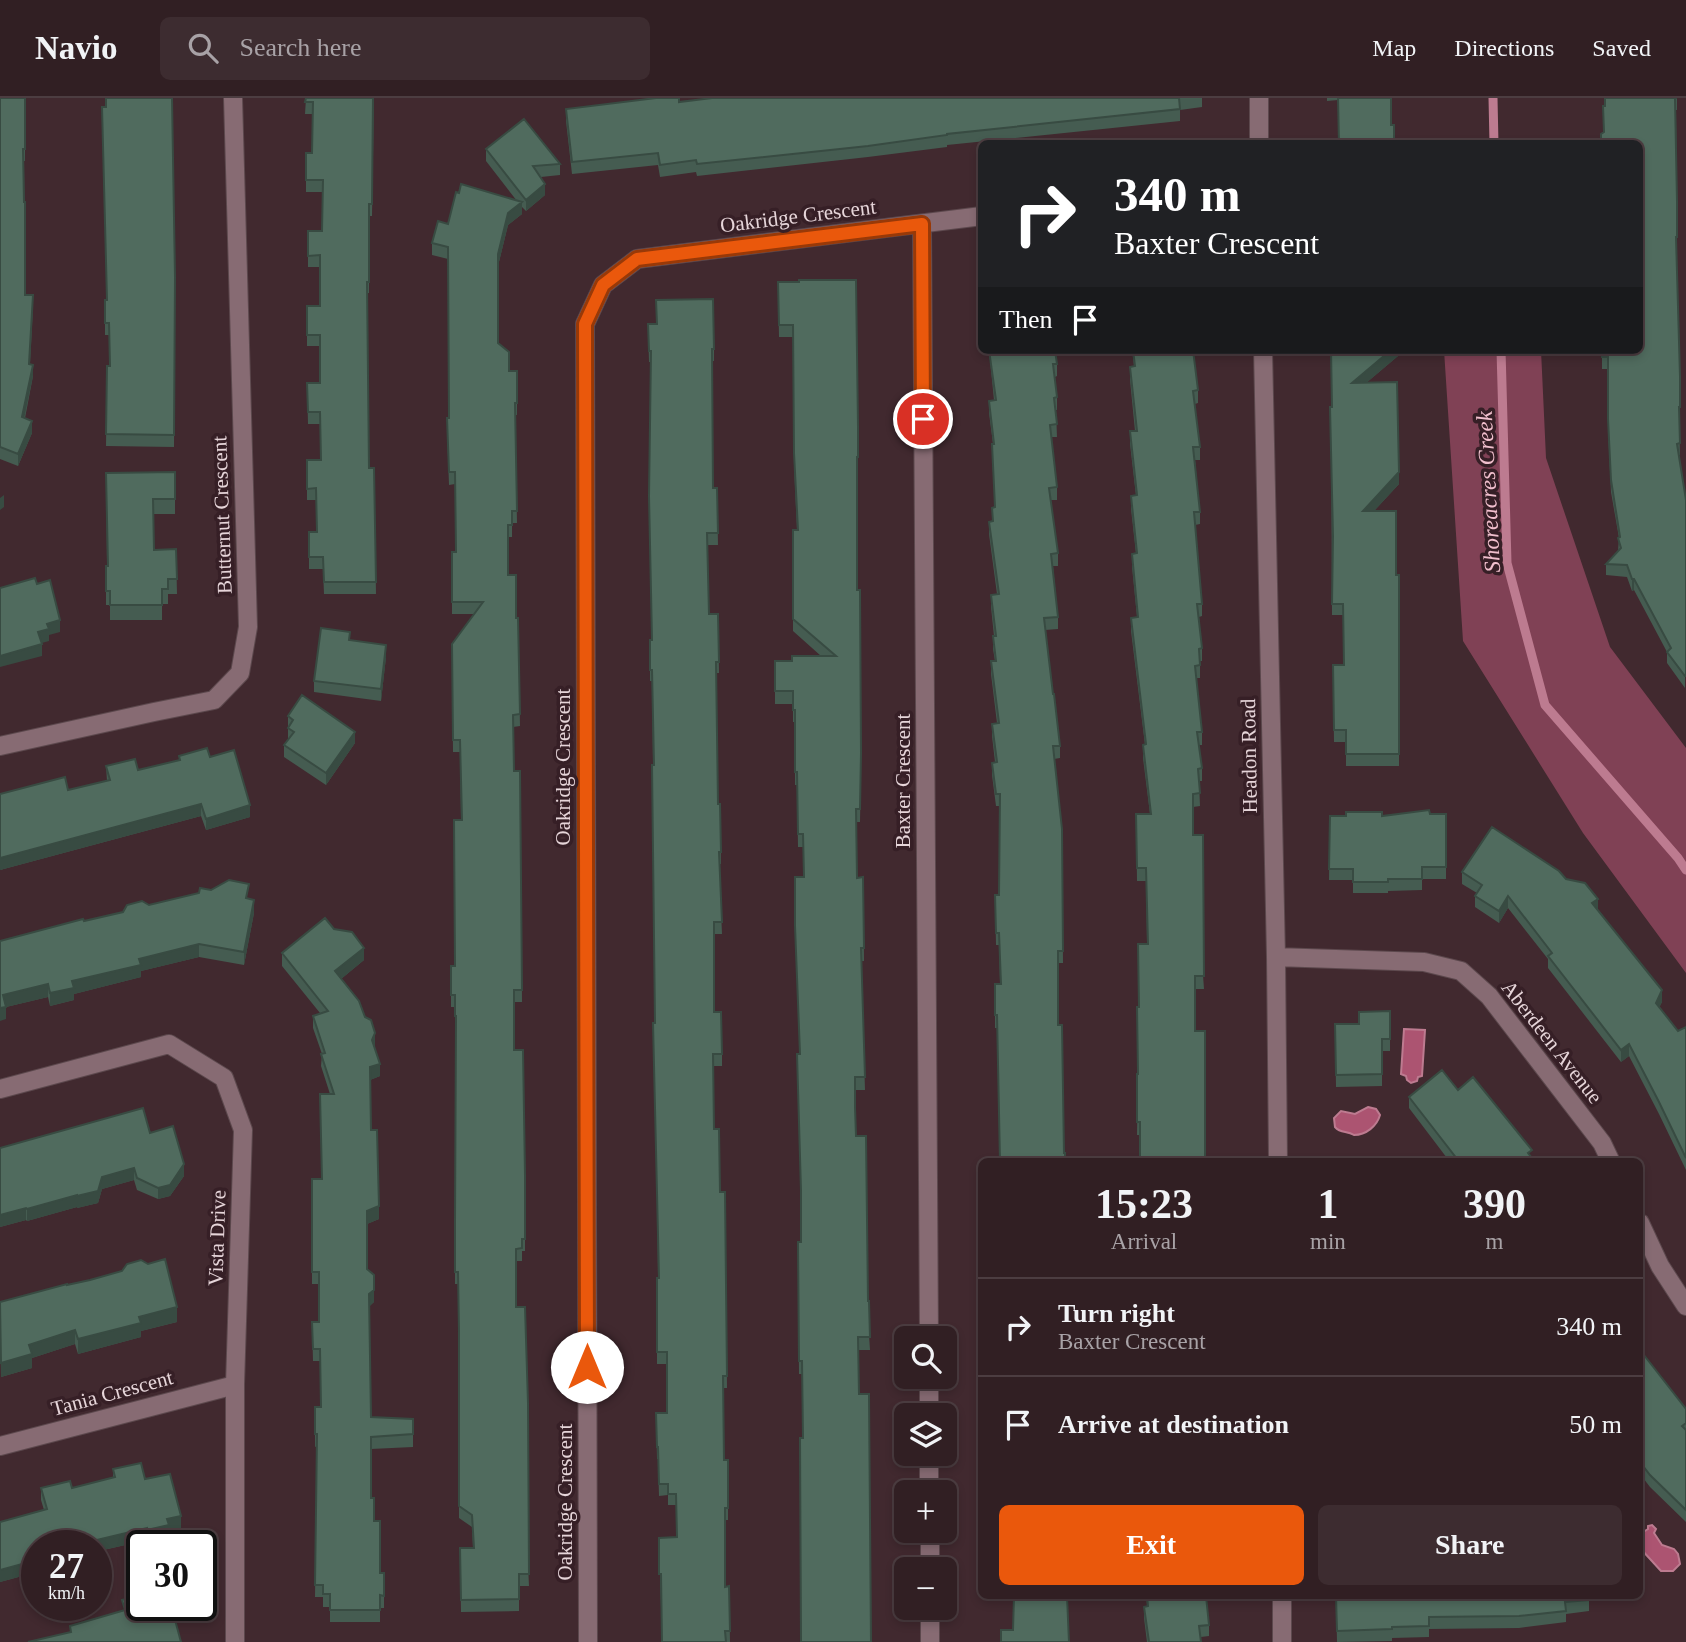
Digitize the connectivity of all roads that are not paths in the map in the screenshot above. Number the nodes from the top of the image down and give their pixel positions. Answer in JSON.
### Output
{"nodes":[{"id":1,"x":233,"y":98,"type":"edge"},
{"id":2,"x":1259,"y":98,"type":"edge"},
{"id":3,"x":1259,"y":140,"type":"edge"},
{"id":4,"x":978,"y":217,"type":"edge"},
{"id":5,"x":922,"y":224,"type":"junction"},
{"id":6,"x":1263,"y":354,"type":"edge"},
{"id":7,"x":0,"y":746,"type":"edge"},
{"id":8,"x":1276,"y":957,"type":"junction"},
{"id":9,"x":0,"y":1089,"type":"edge"},
{"id":10,"x":1278,"y":1158,"type":"edge"},
{"id":11,"x":1609,"y":1158,"type":"edge"},
{"id":12,"x":1643,"y":1229,"type":"edge"},
{"id":13,"x":1686,"y":1306,"type":"edge"},
{"id":14,"x":929,"y":1326,"type":"edge"},
{"id":15,"x":235,"y":1385,"type":"junction"},
{"id":16,"x":0,"y":1446,"type":"edge"},
{"id":17,"x":1282,"y":1599,"type":"edge"},
{"id":18,"x":930,"y":1620,"type":"edge"},
{"id":19,"x":235,"y":1642,"type":"edge"},
{"id":20,"x":588,"y":1642,"type":"edge"},
{"id":21,"x":930,"y":1642,"type":"edge"},
{"id":22,"x":1282,"y":1642,"type":"edge"}],
"edges":[{"from":1,"to":7,"type":"street","name":"Butternut Crescent"},
{"from":2,"to":3,"type":"street"},
{"from":4,"to":5,"type":"street","name":"Oakridge Crescent"},
{"from":5,"to":14,"type":"street","name":"Baxter Crescent"},
{"from":5,"to":20,"type":"street","name":"Oakridge Crescent"},
{"from":6,"to":8,"type":"street","name":"Headon Road"},
{"from":8,"to":10,"type":"street","name":"Headon Road"},
{"from":8,"to":11,"type":"street","name":"Aberdeen Avenue"},
{"from":9,"to":15,"type":"street","name":"Vista Drive"},
{"from":12,"to":13,"type":"street"},
{"from":15,"to":16,"type":"street","name":"Tania Crescent"},
{"from":15,"to":19,"type":"street","name":"Vista Drive"},
{"from":17,"to":22,"type":"street"},
{"from":18,"to":21,"type":"street"}]}
